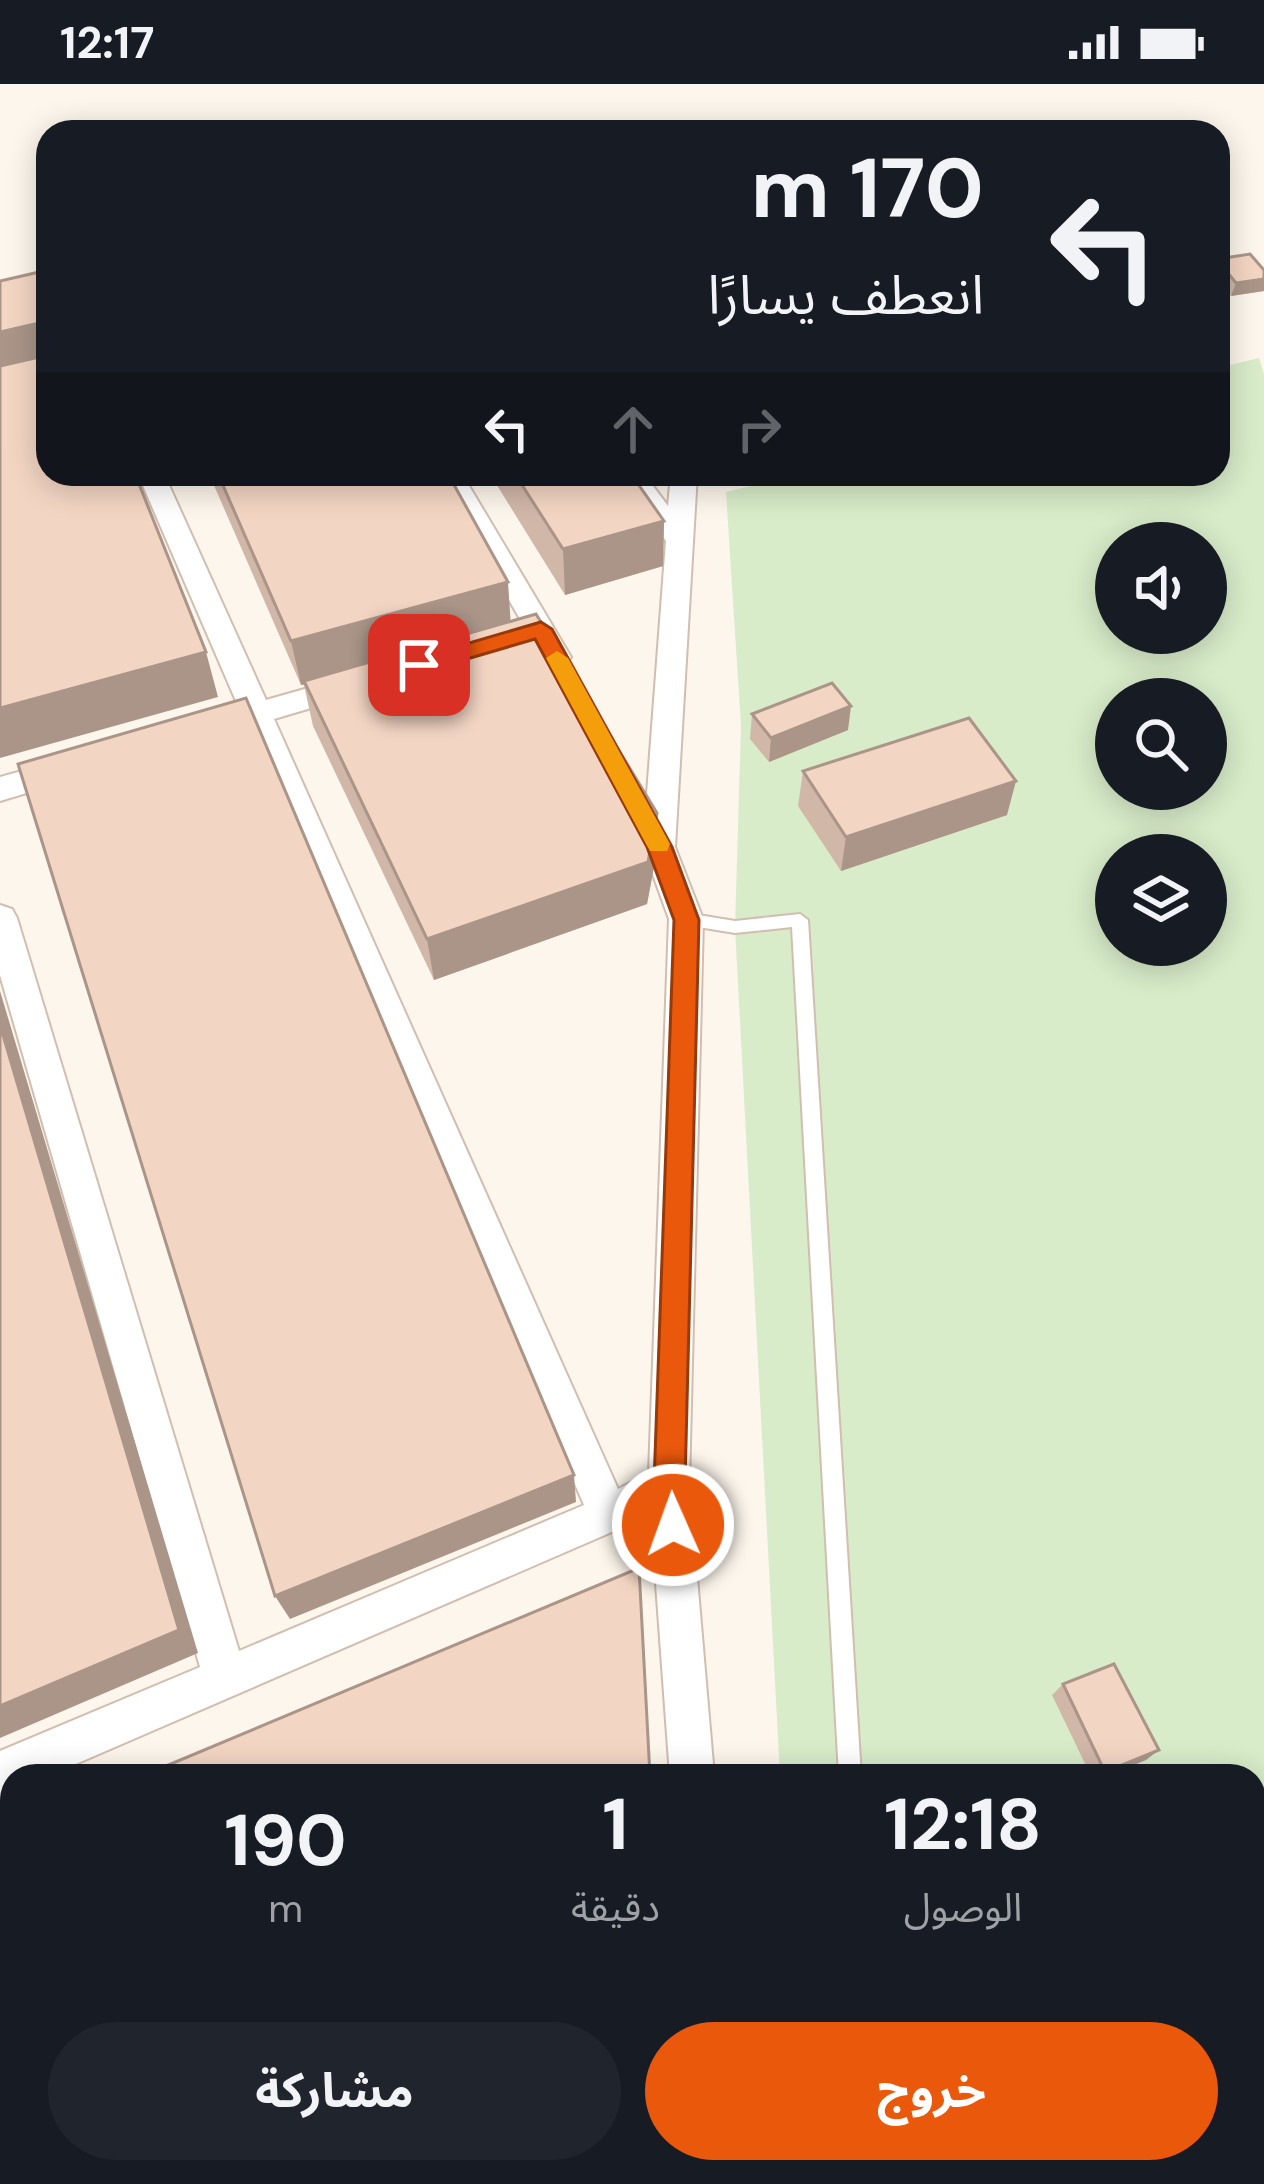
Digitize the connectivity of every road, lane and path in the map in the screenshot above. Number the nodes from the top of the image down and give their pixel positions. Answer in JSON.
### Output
{"nodes":[{"id":1,"x":156,"y":486,"type":"edge"},
{"id":2,"x":455,"y":486,"type":"edge"},
{"id":3,"x":639,"y":486,"type":"edge"},
{"id":4,"x":683,"y":486,"type":"edge"},
{"id":5,"x":681,"y":542,"type":"junction"},
{"id":6,"x":388,"y":674,"type":"edge"},
{"id":7,"x":573,"y":688,"type":"edge"},
{"id":8,"x":257,"y":713,"type":"junction"},
{"id":9,"x":214,"y":726,"type":"edge"},
{"id":10,"x":107,"y":758,"type":"edge"},
{"id":11,"x":627,"y":787,"type":"edge"},
{"id":12,"x":0,"y":789,"type":"edge"},
{"id":13,"x":659,"y":847,"type":"junction"},
{"id":14,"x":0,"y":918,"type":"edge"},
{"id":15,"x":686,"y":920,"type":"junction"},
{"id":16,"x":670,"y":1484,"type":"junction"},
{"id":17,"x":609,"y":1515,"type":"junction"},
{"id":18,"x":225,"y":1678,"type":"junction"},
{"id":19,"x":23,"y":1764,"type":"edge"},
{"id":20,"x":691,"y":1764,"type":"edge"},
{"id":21,"x":849,"y":1764,"type":"edge"}],
"edges":[{"from":1,"to":8,"type":"street"},
{"from":2,"to":7,"type":"street"},
{"from":3,"to":5,"type":"street"},
{"from":4,"to":5,"type":"street"},
{"from":5,"to":13,"type":"street"},
{"from":6,"to":8,"type":"street"},
{"from":8,"to":9,"type":"street"},
{"from":8,"to":17,"type":"street"},
{"from":10,"to":12,"type":"street"},
{"from":11,"to":13,"type":"street"},
{"from":13,"to":15,"type":"street"},
{"from":14,"to":18,"type":"street"},
{"from":15,"to":16,"type":"street"},
{"from":15,"to":21,"type":"lane"},
{"from":16,"to":17,"type":"street"},
{"from":16,"to":20,"type":"street"},
{"from":17,"to":18,"type":"street"},
{"from":18,"to":19,"type":"street"}]}
